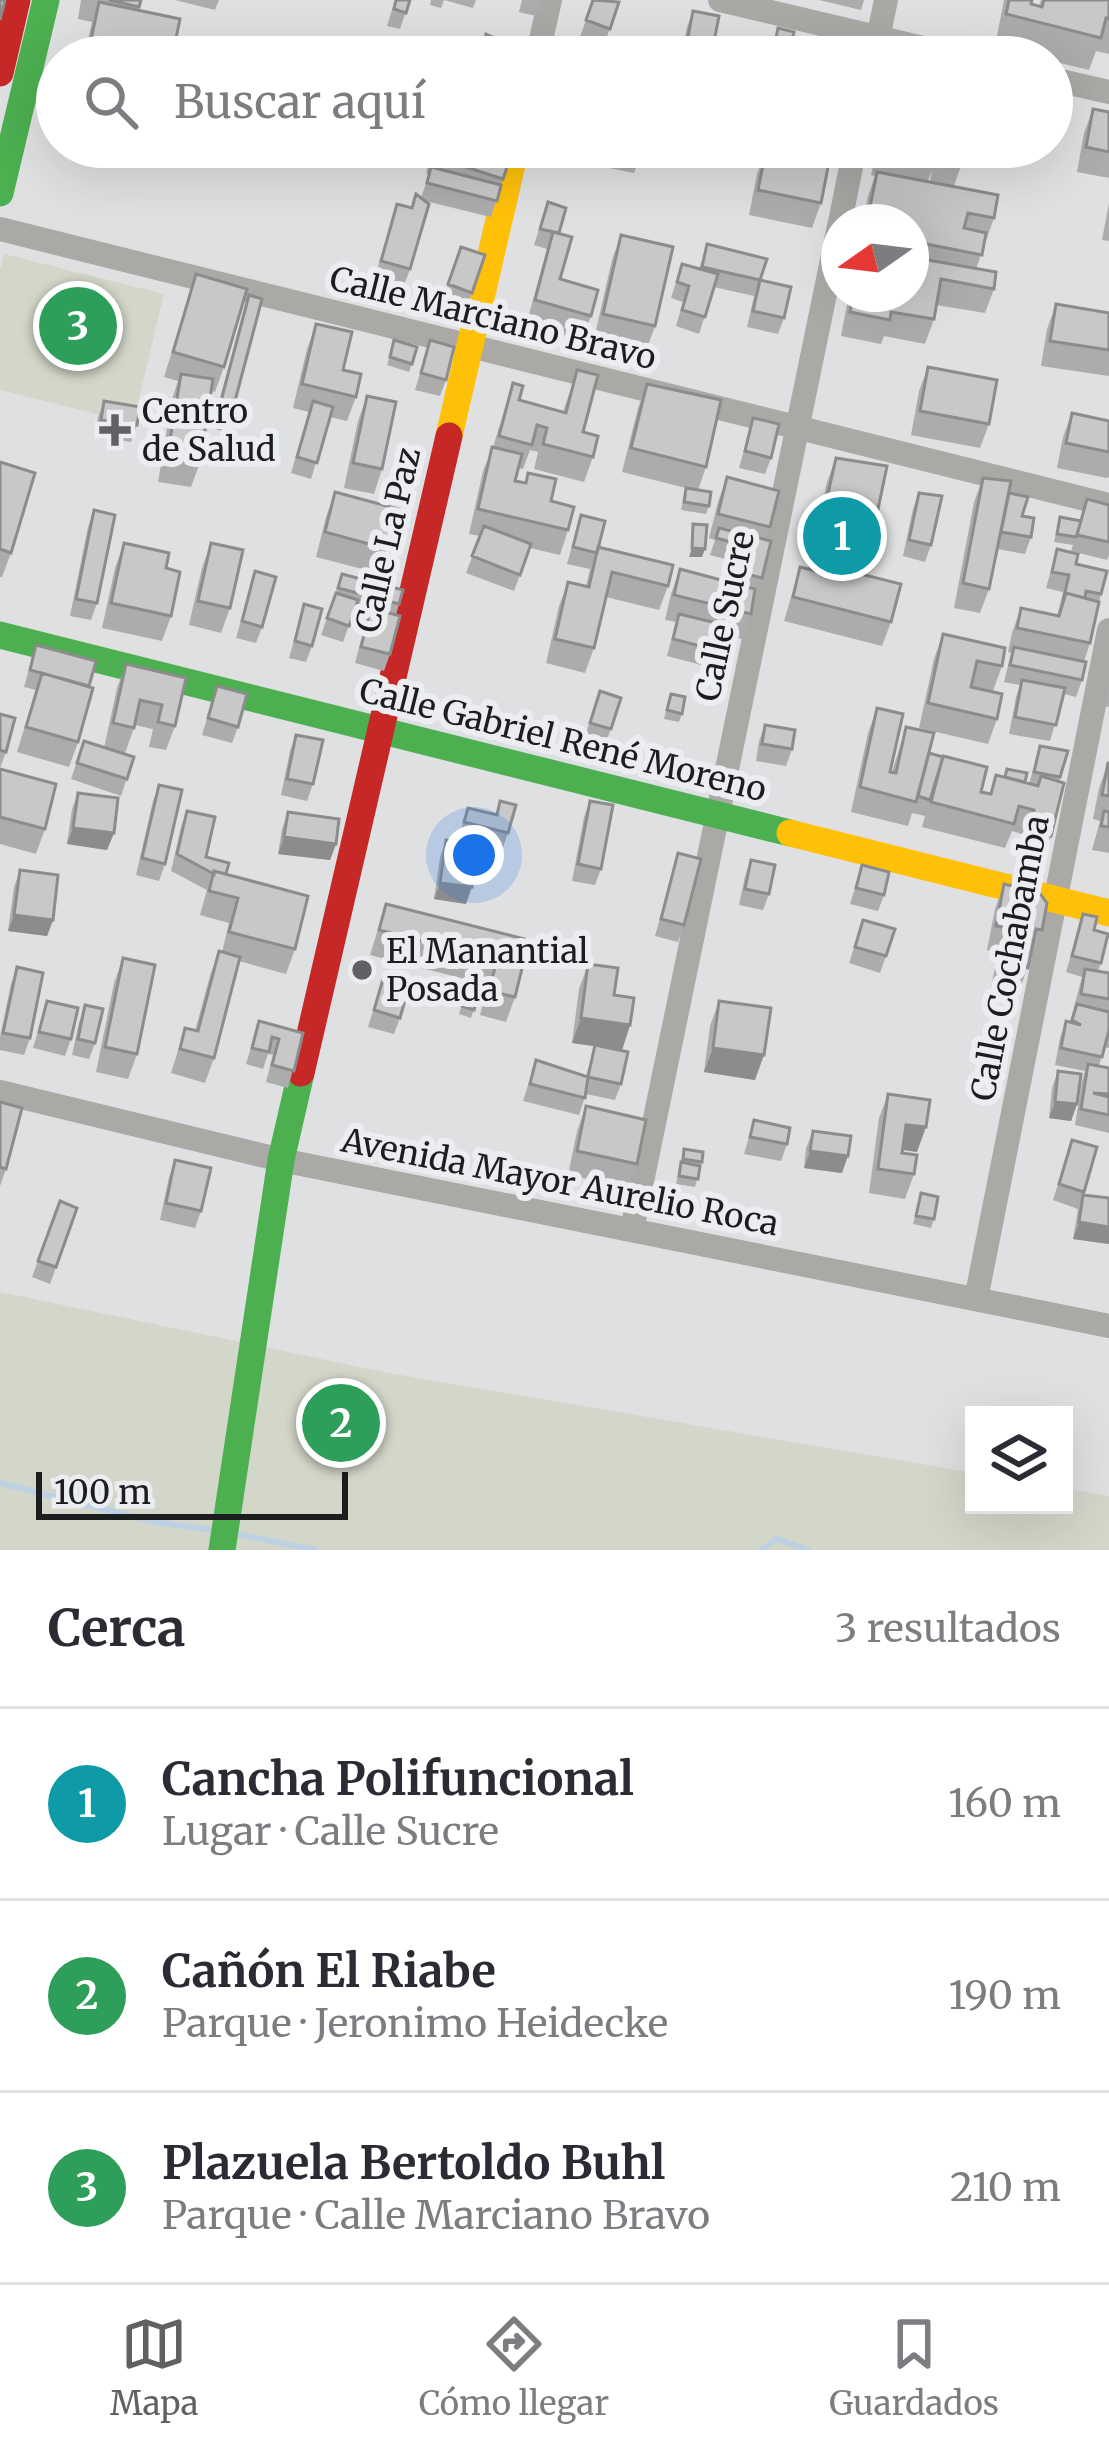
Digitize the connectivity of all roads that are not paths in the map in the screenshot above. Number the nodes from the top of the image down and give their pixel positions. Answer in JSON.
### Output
{"nodes":[{"id":1,"x":17,"y":0,"type":"edge"},
{"id":2,"x":46,"y":0,"type":"edge"},
{"id":3,"x":550,"y":0,"type":"edge"},
{"id":4,"x":720,"y":0,"type":"edge"},
{"id":5,"x":886,"y":0,"type":"edge"},
{"id":6,"x":37,"y":36,"type":"edge"},
{"id":7,"x":542,"y":36,"type":"edge"},
{"id":8,"x":839,"y":36,"type":"edge"},
{"id":9,"x":878,"y":36,"type":"edge"},
{"id":10,"x":36,"y":42,"type":"edge"},
{"id":11,"x":0,"y":73,"type":"edge"},
{"id":12,"x":1073,"y":84,"type":"edge"},
{"id":13,"x":1109,"y":92,"type":"edge"},
{"id":14,"x":511,"y":168,"type":"edge"},
{"id":15,"x":851,"y":168,"type":"edge"},
{"id":16,"x":0,"y":193,"type":"edge"},
{"id":17,"x":844,"y":204,"type":"edge"},
{"id":18,"x":0,"y":229,"type":"edge"},
{"id":19,"x":821,"y":312,"type":"edge"},
{"id":20,"x":470,"y":346,"type":"junction"},
{"id":21,"x":797,"y":428,"type":"junction"},
{"id":22,"x":1109,"y":505,"type":"edge"},
{"id":23,"x":1109,"y":630,"type":"edge"},
{"id":24,"x":0,"y":635,"type":"edge"},
{"id":25,"x":380,"y":731,"type":"junction"},
{"id":26,"x":717,"y":816,"type":"junction"},
{"id":27,"x":1055,"y":901,"type":"junction"},
{"id":28,"x":1109,"y":913,"type":"edge"},
{"id":29,"x":0,"y":1092,"type":"edge"},
{"id":30,"x":281,"y":1160,"type":"junction"},
{"id":31,"x":632,"y":1230,"type":"junction"},
{"id":32,"x":976,"y":1299,"type":"junction"},
{"id":33,"x":1109,"y":1326,"type":"edge"},
{"id":34,"x":222,"y":1550,"type":"edge"}],
"edges":[{"from":1,"to":11,"type":"street"},
{"from":2,"to":6,"type":"street"},
{"from":3,"to":7,"type":"street"},
{"from":4,"to":8,"type":"street"},
{"from":5,"to":9,"type":"street"},
{"from":10,"to":16,"type":"street"},
{"from":12,"to":13,"type":"street"},
{"from":14,"to":20,"type":"street","name":"Calle La Paz"},
{"from":15,"to":17,"type":"street","name":"Calle Sucre"},
{"from":18,"to":20,"type":"street","name":"Calle Marciano Bravo"},
{"from":19,"to":21,"type":"street","name":"Calle Sucre"},
{"from":20,"to":21,"type":"street","name":"Calle Marciano Bravo"},
{"from":20,"to":25,"type":"street","name":"Calle La Paz"},
{"from":21,"to":22,"type":"street","name":"Calle Marciano Bravo"},
{"from":21,"to":26,"type":"street","name":"Calle Sucre"},
{"from":23,"to":27,"type":"street","name":"Calle Cochabamba"},
{"from":24,"to":25,"type":"street","name":"Calle Gabriel René Moreno"},
{"from":25,"to":26,"type":"street","name":"Calle Gabriel René Moreno"},
{"from":25,"to":30,"type":"street","name":"Calle La Paz"},
{"from":26,"to":27,"type":"street","name":"Calle Gabriel René Moreno"},
{"from":26,"to":31,"type":"street","name":"Calle Sucre"},
{"from":27,"to":28,"type":"street","name":"Calle Gabriel René Moreno"},
{"from":27,"to":32,"type":"street","name":"Calle Cochabamba"},
{"from":29,"to":30,"type":"street","name":"Avenida Mayor Aurelio Roca"},
{"from":30,"to":31,"type":"street","name":"Avenida Mayor Aurelio Roca"},
{"from":30,"to":34,"type":"street","name":"Calle La Paz"},
{"from":31,"to":32,"type":"street","name":"Avenida Mayor Aurelio Roca"},
{"from":32,"to":33,"type":"street","name":"Avenida Mayor Aurelio Roca"}]}
